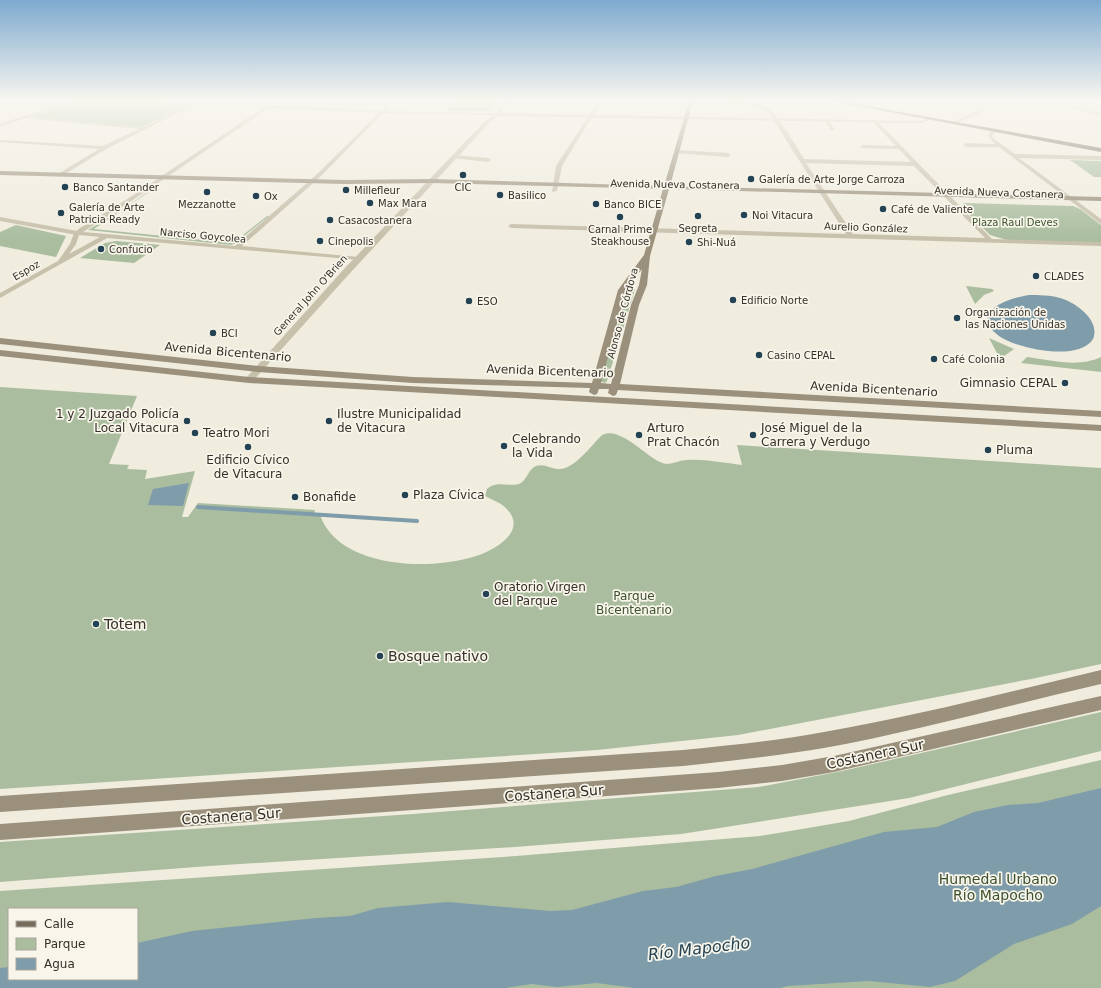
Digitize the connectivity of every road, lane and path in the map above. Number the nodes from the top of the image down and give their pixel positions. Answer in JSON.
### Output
{"nodes":[{"id":1,"x":91,"y":147,"type":"edge"},
{"id":2,"x":207,"y":147,"type":"edge"},
{"id":3,"x":347,"y":147,"type":"edge"},
{"id":4,"x":463,"y":147,"type":"edge"},
{"id":5,"x":571,"y":147,"type":"edge"},
{"id":6,"x":678,"y":147,"type":"edge"},
{"id":7,"x":793,"y":147,"type":"edge"},
{"id":8,"x":867,"y":147,"type":"edge"},
{"id":9,"x":1002,"y":147,"type":"edge"},
{"id":10,"x":1090,"y":147,"type":"edge"},
{"id":11,"x":1091,"y":147,"type":"edge"},
{"id":12,"x":104,"y":148,"type":"joint"},
{"id":13,"x":901,"y":148,"type":"joint"},
{"id":14,"x":1101,"y":149,"type":"edge"},
{"id":15,"x":677,"y":152,"type":"junction"},
{"id":16,"x":728,"y":155,"type":"dead end"},
{"id":17,"x":1014,"y":156,"type":"junction"},
{"id":18,"x":454,"y":157,"type":"junction"},
{"id":19,"x":1101,"y":158,"type":"edge"},
{"id":20,"x":488,"y":160,"type":"dead end"},
{"id":21,"x":802,"y":161,"type":"junction"},
{"id":22,"x":916,"y":164,"type":"junction"},
{"id":23,"x":0,"y":173,"type":"edge"},
{"id":24,"x":60,"y":175,"type":"junction"},
{"id":25,"x":163,"y":177,"type":"junction"},
{"id":26,"x":313,"y":181,"type":"junction"},
{"id":27,"x":431,"y":181,"type":"junction"},
{"id":28,"x":345,"y":182,"type":"junction"},
{"id":29,"x":426,"y":187,"type":"junction"},
{"id":30,"x":554,"y":188,"type":"junction"},
{"id":31,"x":666,"y":190,"type":"junction"},
{"id":32,"x":823,"y":194,"type":"junction"},
{"id":33,"x":946,"y":195,"type":"junction"},
{"id":34,"x":1069,"y":198,"type":"junction"},
{"id":35,"x":1101,"y":199,"type":"edge"},
{"id":36,"x":952,"y":201,"type":"junction"},
{"id":37,"x":1077,"y":204,"type":"junction"},
{"id":38,"x":1101,"y":205,"type":"edge"},
{"id":39,"x":0,"y":219,"type":"edge"},
{"id":40,"x":1101,"y":222,"type":"edge"},
{"id":41,"x":511,"y":226,"type":"dead end"},
{"id":42,"x":654,"y":231,"type":"junction"},
{"id":43,"x":77,"y":233,"type":"junction"},
{"id":44,"x":107,"y":236,"type":"junction"},
{"id":45,"x":851,"y":236,"type":"junction"},
{"id":46,"x":991,"y":241,"type":"junction"},
{"id":47,"x":1101,"y":244,"type":"edge"},
{"id":48,"x":236,"y":248,"type":"junction"},
{"id":49,"x":647,"y":255,"type":"junction"},
{"id":50,"x":358,"y":259,"type":"junction"},
{"id":51,"x":61,"y":261,"type":"junction"},
{"id":52,"x":628,"y":284,"type":"junction"},
{"id":53,"x":643,"y":285,"type":"junction"},
{"id":54,"x":0,"y":296,"type":"edge"},
{"id":55,"x":0,"y":341,"type":"edge"},
{"id":56,"x":0,"y":353,"type":"edge"},
{"id":57,"x":258,"y":369,"type":"junction"},
{"id":58,"x":249,"y":380,"type":"junction"},
{"id":59,"x":595,"y":386,"type":"junction"},
{"id":60,"x":615,"y":387,"type":"junction"},
{"id":61,"x":592,"y":398,"type":"junction"},
{"id":62,"x":612,"y":400,"type":"junction"},
{"id":63,"x":1101,"y":414,"type":"edge"},
{"id":64,"x":1101,"y":428,"type":"edge"},
{"id":65,"x":1101,"y":677,"type":"edge"},
{"id":66,"x":1101,"y":703,"type":"edge"},
{"id":67,"x":0,"y":804,"type":"edge"},
{"id":68,"x":0,"y":832,"type":"edge"}],
"edges":[{"from":1,"to":12,"type":"street"},
{"from":2,"to":25,"type":"street"},
{"from":3,"to":26,"type":"street"},
{"from":4,"to":18,"type":"street","name":"General John O'Brien"},
{"from":5,"to":30,"type":"street"},
{"from":6,"to":15,"type":"main road","name":"Alonso de Córdova"},
{"from":7,"to":21,"type":"street"},
{"from":8,"to":13,"type":"street"},
{"from":9,"to":17,"type":"street"},
{"from":10,"to":14,"type":"main road"},
{"from":11,"to":14,"type":"main road"},
{"from":12,"to":24,"type":"street"},
{"from":13,"to":22,"type":"street"},
{"from":15,"to":16,"type":"street"},
{"from":15,"to":31,"type":"main road","name":"Alonso de Córdova"},
{"from":17,"to":19,"type":"street"},
{"from":17,"to":34,"type":"street"},
{"from":18,"to":20,"type":"street"},
{"from":18,"to":27,"type":"street","name":"General John O'Brien"},
{"from":21,"to":22,"type":"street"},
{"from":21,"to":32,"type":"street"},
{"from":22,"to":33,"type":"street"},
{"from":23,"to":24,"type":"main road","name":"Avenida Nueva Costanera"},
{"from":24,"to":25,"type":"main road","name":"Avenida Nueva Costanera"},
{"from":25,"to":26,"type":"main road","name":"Avenida Nueva Costanera"},
{"from":25,"to":43,"type":"street"},
{"from":26,"to":28,"type":"main road","name":"Avenida Nueva Costanera"},
{"from":26,"to":48,"type":"street"},
{"from":27,"to":28,"type":"main road","name":"Avenida Nueva Costanera"},
{"from":27,"to":29,"type":"street","name":"General John O'Brien"},
{"from":27,"to":30,"type":"main road","name":"Avenida Nueva Costanera"},
{"from":28,"to":29,"type":"main road","name":"Avenida Nueva Costanera"},
{"from":29,"to":30,"type":"main road","name":"Avenida Nueva Costanera"},
{"from":29,"to":50,"type":"street","name":"General John O'Brien"},
{"from":30,"to":31,"type":"main road","name":"Avenida Nueva Costanera"},
{"from":31,"to":32,"type":"main road","name":"Avenida Nueva Costanera"},
{"from":31,"to":42,"type":"main road","name":"Alonso de Córdova"},
{"from":32,"to":33,"type":"main road","name":"Avenida Nueva Costanera"},
{"from":32,"to":36,"type":"main road","name":"Avenida Nueva Costanera"},
{"from":32,"to":45,"type":"street"},
{"from":33,"to":34,"type":"main road","name":"Avenida Nueva Costanera"},
{"from":33,"to":36,"type":"street"},
{"from":34,"to":35,"type":"main road","name":"Avenida Nueva Costanera"},
{"from":34,"to":37,"type":"street"},
{"from":36,"to":37,"type":"main road","name":"Avenida Nueva Costanera"},
{"from":36,"to":46,"type":"street"},
{"from":37,"to":38,"type":"main road","name":"Avenida Nueva Costanera"},
{"from":37,"to":40,"type":"street"},
{"from":39,"to":43,"type":"street","name":"Narciso Goycolea"},
{"from":41,"to":42,"type":"street","name":"Aurelio González"},
{"from":42,"to":45,"type":"street","name":"Aurelio González"},
{"from":42,"to":49,"type":"main road","name":"Alonso de Córdova"},
{"from":43,"to":44,"type":"street","name":"Narciso Goycolea"},
{"from":43,"to":51,"type":"street","name":"Espoz"},
{"from":44,"to":48,"type":"street","name":"Narciso Goycolea"},
{"from":44,"to":51,"type":"street","name":"Espoz"},
{"from":45,"to":46,"type":"street","name":"Aurelio González"},
{"from":46,"to":47,"type":"street","name":"Aurelio González"},
{"from":48,"to":50,"type":"street","name":"Narciso Goycolea"},
{"from":49,"to":52,"type":"main road","name":"Alonso de Córdova"},
{"from":49,"to":53,"type":"main road","name":"Alonso de Córdova"},
{"from":50,"to":57,"type":"street","name":"General John O'Brien"},
{"from":51,"to":54,"type":"street","name":"Espoz"},
{"from":52,"to":53,"type":"main road"},
{"from":52,"to":59,"type":"main road","name":"Alonso de Córdova"},
{"from":53,"to":60,"type":"main road","name":"Alonso de Córdova"},
{"from":55,"to":57,"type":"main road","name":"Avenida Bicentenario"},
{"from":56,"to":58,"type":"main road","name":"Avenida Bicentenario"},
{"from":57,"to":58,"type":"street","name":"General John O'Brien"},
{"from":57,"to":59,"type":"main road","name":"Avenida Bicentenario"},
{"from":58,"to":61,"type":"main road","name":"Avenida Bicentenario"},
{"from":59,"to":60,"type":"main road","name":"Avenida Bicentenario"},
{"from":59,"to":61,"type":"main road","name":"Alonso de Córdova"},
{"from":60,"to":62,"type":"main road","name":"Alonso de Córdova"},
{"from":60,"to":63,"type":"main road","name":"Avenida Bicentenario"},
{"from":61,"to":62,"type":"main road","name":"Avenida Bicentenario"},
{"from":62,"to":64,"type":"main road","name":"Avenida Bicentenario"},
{"from":65,"to":67,"type":"main road","name":"Costanera Sur"},
{"from":66,"to":68,"type":"main road","name":"Costanera Sur"}]}
